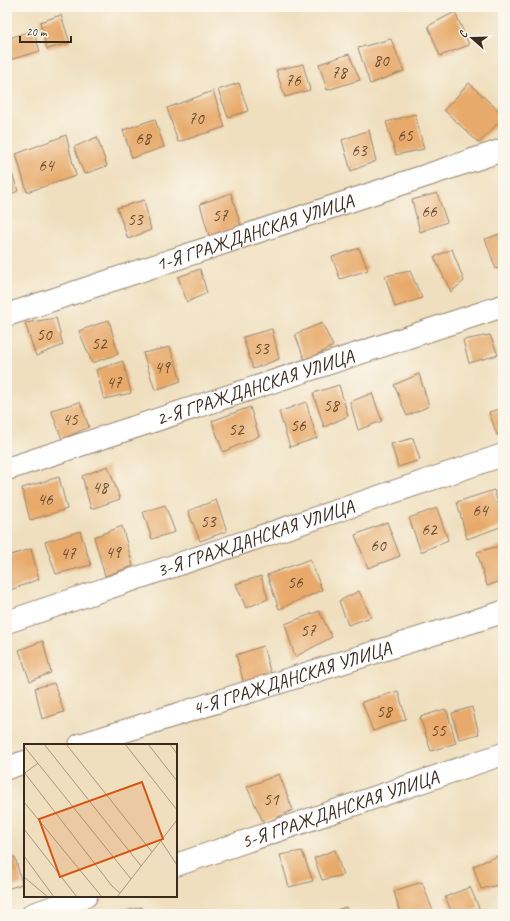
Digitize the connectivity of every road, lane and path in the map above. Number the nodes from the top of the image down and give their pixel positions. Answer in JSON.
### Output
{"nodes":[{"id":1,"x":503,"y":150,"type":"edge"},
{"id":2,"x":503,"y":306,"type":"edge"},
{"id":3,"x":7,"y":315,"type":"edge"},
{"id":4,"x":503,"y":455,"type":"edge"},
{"id":5,"x":7,"y":469,"type":"edge"},
{"id":6,"x":503,"y":612,"type":"edge"},
{"id":7,"x":7,"y":622,"type":"edge"},
{"id":8,"x":83,"y":744,"type":"edge"},
{"id":9,"x":503,"y":754,"type":"edge"},
{"id":10,"x":24,"y":762,"type":"edge"},
{"id":11,"x":7,"y":768,"type":"edge"},
{"id":12,"x":177,"y":865,"type":"edge"},
{"id":13,"x":83,"y":897,"type":"edge"},
{"id":14,"x":33,"y":914,"type":"edge"}],
"edges":[{"from":1,"to":3,"type":"street","name":"1-Я ГРАЖДАНСКАЯ УЛИЦА"},
{"from":2,"to":5,"type":"street","name":"2-Я ГРАЖДАНСКАЯ УЛИЦА"},
{"from":4,"to":7,"type":"street","name":"3-Я ГРАЖДАНСКАЯ УЛИЦА"},
{"from":6,"to":8,"type":"street","name":"4-Я ГРАЖДАНСКАЯ УЛИЦА"},
{"from":9,"to":12,"type":"street","name":"5-Я ГРАЖДАНСКАЯ УЛИЦА"},
{"from":10,"to":11,"type":"street"},
{"from":13,"to":14,"type":"street"}]}
